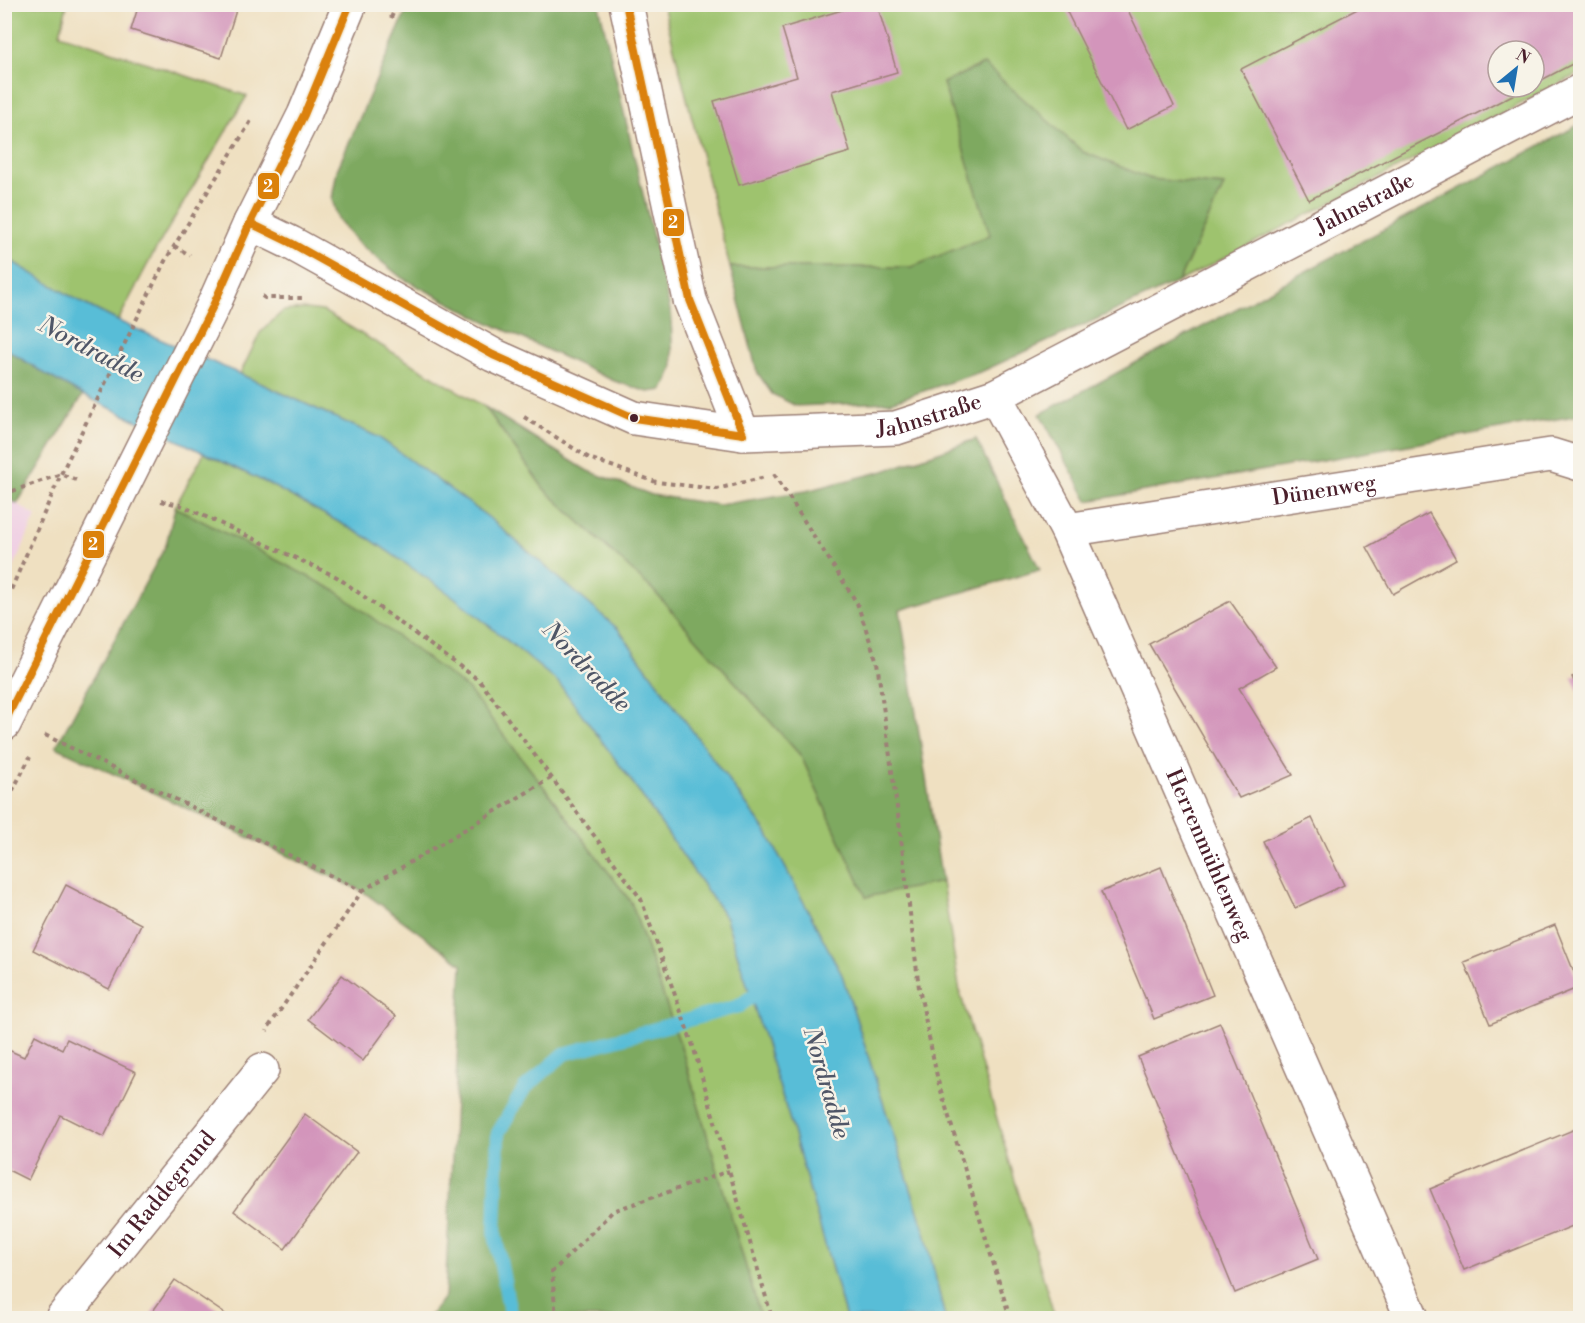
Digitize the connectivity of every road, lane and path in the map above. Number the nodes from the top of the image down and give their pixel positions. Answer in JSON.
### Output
{"nodes":[{"id":1,"x":350,"y":4,"type":"edge"},
{"id":2,"x":626,"y":4,"type":"edge"},
{"id":3,"x":1581,"y":91,"type":"edge"},
{"id":4,"x":251,"y":121,"type":"dead end"},
{"id":5,"x":250,"y":223,"type":"junction"},
{"id":6,"x":995,"y":396,"type":"junction"},
{"id":7,"x":743,"y":434,"type":"junction"},
{"id":8,"x":1581,"y":464,"type":"edge"},
{"id":9,"x":61,"y":474,"type":"junction"},
{"id":10,"x":123,"y":487,"type":"junction"},
{"id":11,"x":4,"y":494,"type":"edge"},
{"id":12,"x":1067,"y":530,"type":"junction"},
{"id":13,"x":4,"y":606,"type":"edge"},
{"id":14,"x":4,"y":724,"type":"edge"},
{"id":15,"x":41,"y":734,"type":"dead end"},
{"id":16,"x":551,"y":778,"type":"junction"},
{"id":17,"x":362,"y":891,"type":"junction"},
{"id":18,"x":262,"y":1070,"type":"joint"},
{"id":19,"x":729,"y":1171,"type":"junction"},
{"id":20,"x":62,"y":1318,"type":"edge"},
{"id":21,"x":556,"y":1318,"type":"edge"},
{"id":22,"x":772,"y":1318,"type":"edge"},
{"id":23,"x":1010,"y":1318,"type":"edge"},
{"id":24,"x":1412,"y":1318,"type":"edge"}],
"edges":[{"from":1,"to":5,"type":"street"},
{"from":2,"to":7,"type":"street"},
{"from":3,"to":6,"type":"street","name":"Jahnstraße"},
{"from":4,"to":9,"type":"path"},
{"from":5,"to":7,"type":"street","name":"Jahnstraße"},
{"from":5,"to":10,"type":"street"},
{"from":6,"to":7,"type":"street","name":"Jahnstraße"},
{"from":6,"to":12,"type":"street","name":"Herrenmühlenweg"},
{"from":7,"to":23,"type":"path"},
{"from":8,"to":12,"type":"street","name":"Dünenweg"},
{"from":9,"to":10,"type":"path"},
{"from":9,"to":11,"type":"path"},
{"from":9,"to":13,"type":"path"},
{"from":10,"to":14,"type":"street"},
{"from":10,"to":16,"type":"path"},
{"from":12,"to":24,"type":"street","name":"Herrenmühlenweg"},
{"from":15,"to":17,"type":"path"},
{"from":16,"to":17,"type":"path"},
{"from":16,"to":19,"type":"path"},
{"from":17,"to":18,"type":"path"},
{"from":18,"to":20,"type":"street","name":"Im Raddegrund"},
{"from":19,"to":21,"type":"path"},
{"from":19,"to":22,"type":"path"}]}
